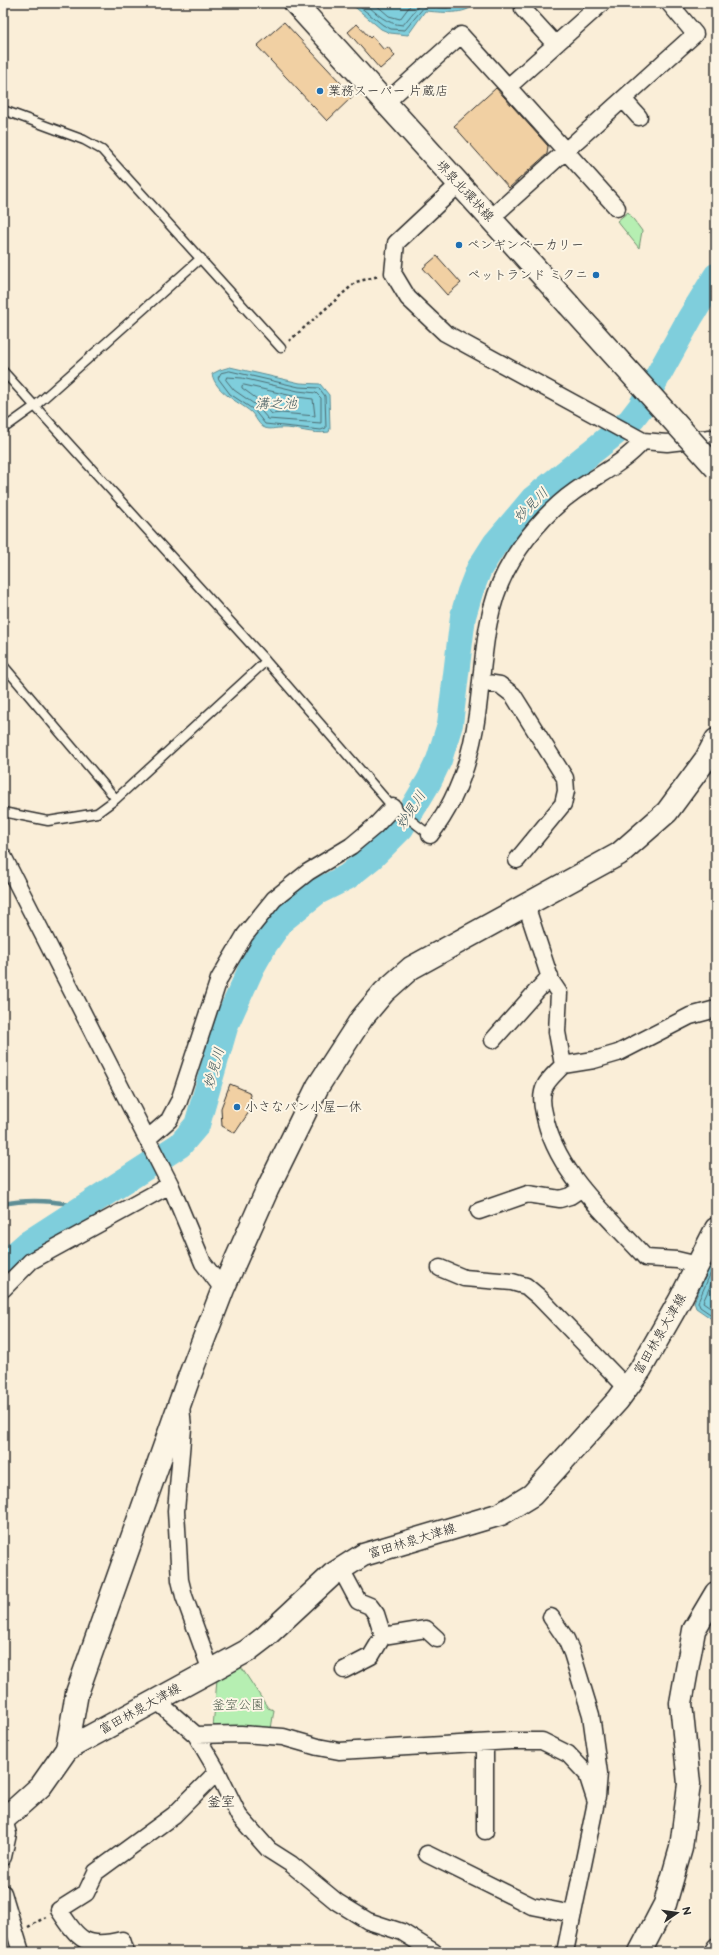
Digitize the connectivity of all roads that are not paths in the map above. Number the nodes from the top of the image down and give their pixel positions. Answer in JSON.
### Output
{"nodes":[{"id":1,"x":295,"y":3,"type":"edge"},
{"id":2,"x":602,"y":3,"type":"edge"},
{"id":3,"x":669,"y":3,"type":"edge"},
{"id":4,"x":523,"y":9,"type":"dead end"},
{"id":5,"x":555,"y":44,"type":"junction"},
{"id":6,"x":508,"y":88,"type":"junction"},
{"id":7,"x":623,"y":99,"type":"junction"},
{"id":8,"x":385,"y":103,"type":"junction"},
{"id":9,"x":3,"y":110,"type":"edge"},
{"id":10,"x":639,"y":117,"type":"dead end"},
{"id":11,"x":565,"y":151,"type":"junction"},
{"id":12,"x":459,"y":184,"type":"junction"},
{"id":13,"x":617,"y":208,"type":"dead end"},
{"id":14,"x":491,"y":218,"type":"junction"},
{"id":15,"x":200,"y":258,"type":"junction"},
{"id":16,"x":281,"y":348,"type":"road end"},
{"id":17,"x":3,"y":371,"type":"edge"},
{"id":18,"x":35,"y":406,"type":"junction"},
{"id":19,"x":3,"y":429,"type":"edge"},
{"id":20,"x":643,"y":441,"type":"junction"},
{"id":21,"x":716,"y":445,"type":"edge"},
{"id":22,"x":716,"y":468,"type":"edge"},
{"id":23,"x":266,"y":661,"type":"junction"},
{"id":24,"x":3,"y":664,"type":"edge"},
{"id":25,"x":481,"y":682,"type":"junction"},
{"id":26,"x":716,"y":740,"type":"edge"},
{"id":27,"x":116,"y":799,"type":"junction"},
{"id":28,"x":393,"y":807,"type":"junction"},
{"id":29,"x":3,"y":812,"type":"edge"},
{"id":30,"x":430,"y":835,"type":"joint"},
{"id":31,"x":3,"y":856,"type":"edge"},
{"id":32,"x":517,"y":860,"type":"dead end"},
{"id":33,"x":526,"y":905,"type":"junction"},
{"id":34,"x":550,"y":976,"type":"junction"},
{"id":35,"x":716,"y":1010,"type":"edge"},
{"id":36,"x":493,"y":1040,"type":"dead end"},
{"id":37,"x":563,"y":1065,"type":"junction"},
{"id":38,"x":147,"y":1140,"type":"junction"},
{"id":39,"x":170,"y":1184,"type":"junction"},
{"id":40,"x":582,"y":1188,"type":"junction"},
{"id":41,"x":479,"y":1211,"type":"dead end"},
{"id":42,"x":716,"y":1229,"type":"edge"},
{"id":43,"x":698,"y":1265,"type":"junction"},
{"id":44,"x":440,"y":1268,"type":"dead end"},
{"id":45,"x":3,"y":1289,"type":"edge"},
{"id":46,"x":223,"y":1289,"type":"junction"},
{"id":47,"x":627,"y":1388,"type":"junction"},
{"id":48,"x":180,"y":1401,"type":"junction"},
{"id":49,"x":341,"y":1569,"type":"junction"},
{"id":50,"x":716,"y":1593,"type":"edge"},
{"id":51,"x":551,"y":1616,"type":"dead end"},
{"id":52,"x":384,"y":1636,"type":"junction"},
{"id":53,"x":437,"y":1639,"type":"dead end"},
{"id":54,"x":344,"y":1670,"type":"dead end"},
{"id":55,"x":211,"y":1671,"type":"junction"},
{"id":56,"x":156,"y":1700,"type":"junction"},
{"id":57,"x":196,"y":1735,"type":"junction"},
{"id":58,"x":485,"y":1742,"type":"junction"},
{"id":59,"x":67,"y":1749,"type":"junction"},
{"id":60,"x":217,"y":1772,"type":"junction"},
{"id":61,"x":596,"y":1802,"type":"junction"},
{"id":62,"x":4,"y":1819,"type":"edge"},
{"id":63,"x":485,"y":1831,"type":"dead end"},
{"id":64,"x":427,"y":1854,"type":"dead end"},
{"id":65,"x":3,"y":1858,"type":"edge"},
{"id":66,"x":3,"y":1893,"type":"edge"},
{"id":67,"x":573,"y":1914,"type":"junction"},
{"id":68,"x":86,"y":1946,"type":"edge"},
{"id":69,"x":716,"y":1946,"type":"edge"},
{"id":70,"x":21,"y":1952,"type":"edge"},
{"id":71,"x":126,"y":1952,"type":"edge"},
{"id":72,"x":434,"y":1952,"type":"edge"},
{"id":73,"x":565,"y":1952,"type":"edge"},
{"id":74,"x":640,"y":1952,"type":"edge"},
{"id":75,"x":712,"y":1952,"type":"edge"}],
"edges":[{"from":1,"to":8,"type":"street","name":"堺泉北環状線"},
{"from":2,"to":5,"type":"street"},
{"from":3,"to":7,"type":"street"},
{"from":4,"to":5,"type":"street"},
{"from":5,"to":6,"type":"street"},
{"from":6,"to":8,"type":"street"},
{"from":6,"to":11,"type":"street"},
{"from":7,"to":10,"type":"street"},
{"from":7,"to":11,"type":"street"},
{"from":8,"to":12,"type":"street","name":"堺泉北環状線"},
{"from":9,"to":15,"type":"lane"},
{"from":11,"to":13,"type":"street"},
{"from":11,"to":14,"type":"street"},
{"from":12,"to":14,"type":"street","name":"堺泉北環状線"},
{"from":12,"to":20,"type":"street"},
{"from":14,"to":22,"type":"street","name":"堺泉北環状線","bridge":true},
{"from":15,"to":16,"type":"lane"},
{"from":15,"to":18,"type":"lane"},
{"from":17,"to":18,"type":"lane"},
{"from":18,"to":19,"type":"lane"},
{"from":18,"to":23,"type":"lane"},
{"from":20,"to":21,"type":"street"},
{"from":20,"to":25,"type":"street"},
{"from":23,"to":27,"type":"lane"},
{"from":23,"to":28,"type":"lane"},
{"from":24,"to":27,"type":"lane"},
{"from":25,"to":30,"type":"street"},
{"from":25,"to":32,"type":"street"},
{"from":26,"to":33,"type":"street"},
{"from":27,"to":29,"type":"lane"},
{"from":28,"to":30,"type":"lane"},
{"from":28,"to":38,"type":"street"},
{"from":31,"to":38,"type":"street"},
{"from":33,"to":34,"type":"street"},
{"from":33,"to":46,"type":"street"},
{"from":34,"to":36,"type":"street"},
{"from":34,"to":37,"type":"street"},
{"from":35,"to":37,"type":"street"},
{"from":37,"to":40,"type":"street"},
{"from":38,"to":39,"type":"street"},
{"from":39,"to":45,"type":"street"},
{"from":39,"to":46,"type":"street"},
{"from":40,"to":41,"type":"street"},
{"from":40,"to":43,"type":"street"},
{"from":42,"to":43,"type":"street","name":"富田林泉大津線"},
{"from":43,"to":47,"type":"street","name":"富田林泉大津線"},
{"from":44,"to":47,"type":"street"},
{"from":46,"to":48,"type":"street"},
{"from":47,"to":49,"type":"street","name":"富田林泉大津線"},
{"from":48,"to":55,"type":"street"},
{"from":48,"to":59,"type":"street"},
{"from":49,"to":52,"type":"street"},
{"from":49,"to":55,"type":"street","name":"富田林泉大津線"},
{"from":50,"to":74,"type":"street"},
{"from":51,"to":61,"type":"street"},
{"from":52,"to":53,"type":"street"},
{"from":52,"to":54,"type":"street"},
{"from":55,"to":56,"type":"street","name":"富田林泉大津線"},
{"from":56,"to":57,"type":"street"},
{"from":56,"to":59,"type":"street","name":"富田林泉大津線"},
{"from":57,"to":58,"type":"street"},
{"from":57,"to":60,"type":"street"},
{"from":58,"to":61,"type":"street"},
{"from":58,"to":63,"type":"street"},
{"from":59,"to":62,"type":"street","name":"富田林泉大津線"},
{"from":60,"to":68,"type":"street"},
{"from":60,"to":72,"type":"street"},
{"from":61,"to":67,"type":"street"},
{"from":62,"to":65,"type":"street"},
{"from":64,"to":67,"type":"street"},
{"from":66,"to":70,"type":"street"},
{"from":67,"to":73,"type":"street"},
{"from":68,"to":71,"type":"street"},
{"from":69,"to":75,"type":"street"}]}
